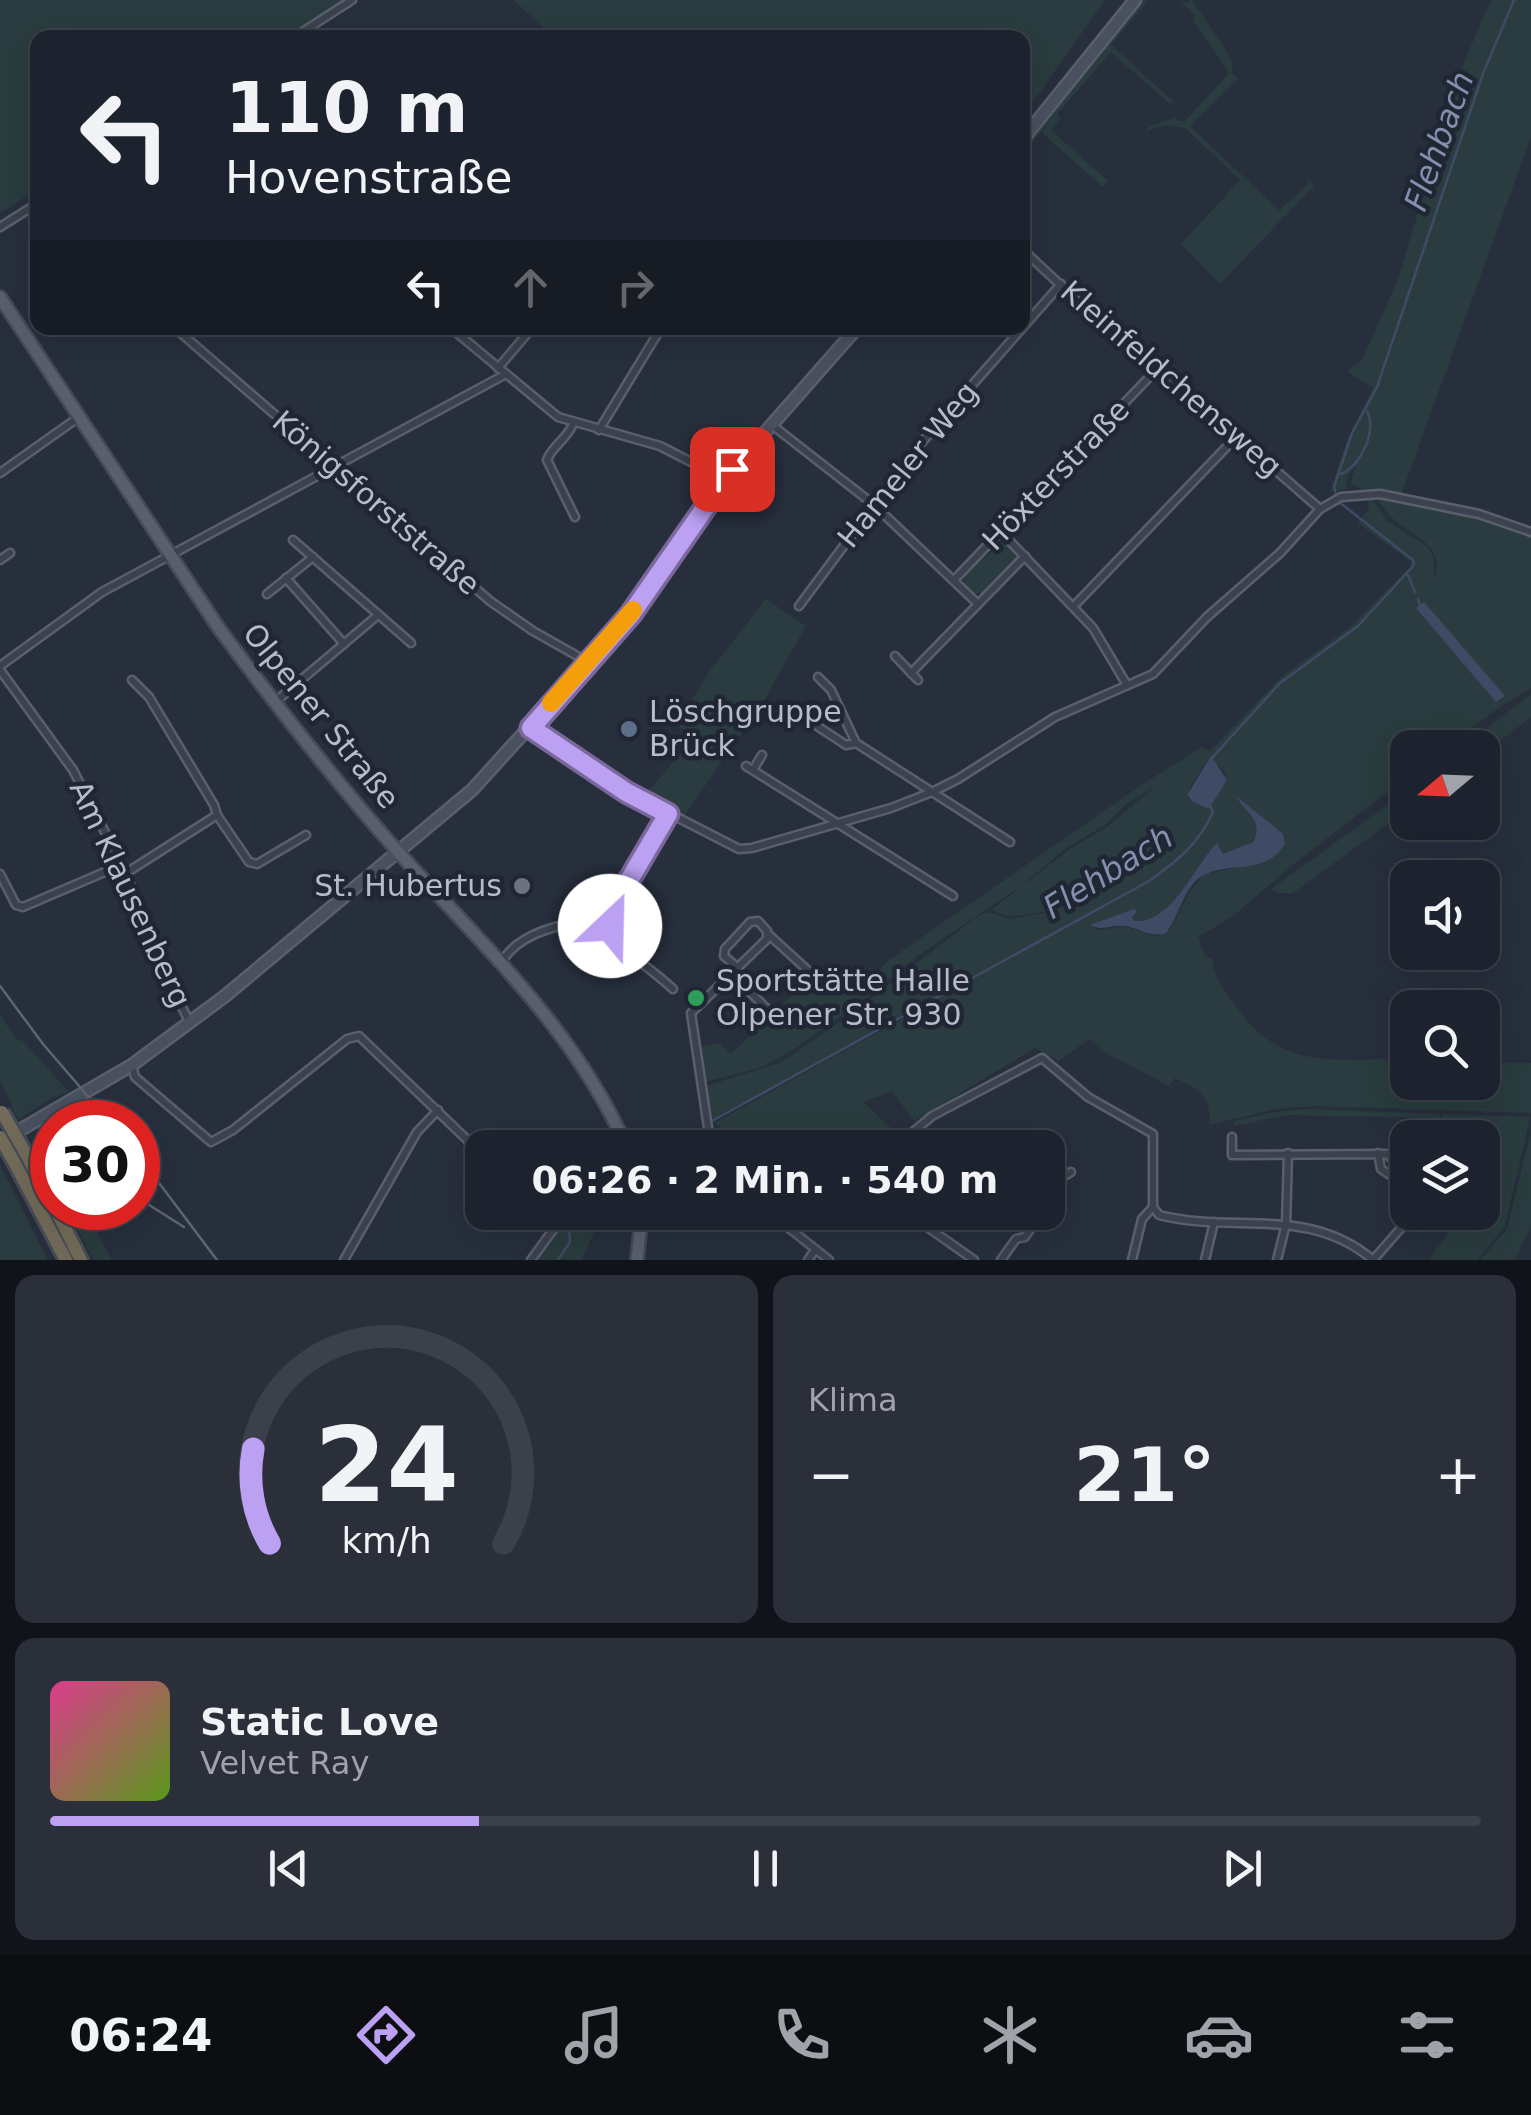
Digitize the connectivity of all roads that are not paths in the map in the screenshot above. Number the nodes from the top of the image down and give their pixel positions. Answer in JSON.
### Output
{"nodes":[{"id":1,"x":352,"y":0,"type":"edge"},
{"id":2,"x":1135,"y":0,"type":"edge"},
{"id":3,"x":306,"y":30,"type":"edge"},
{"id":4,"x":1030,"y":130,"type":"edge"},
{"id":5,"x":30,"y":209,"type":"edge"},
{"id":6,"x":0,"y":227,"type":"edge"},
{"id":7,"x":1030,"y":256,"type":"edge"},
{"id":8,"x":1060,"y":284,"type":"junction"},
{"id":9,"x":0,"y":297,"type":"edge"},
{"id":10,"x":1030,"y":318,"type":"edge"},
{"id":11,"x":183,"y":335,"type":"edge"},
{"id":12,"x":459,"y":335,"type":"edge"},
{"id":13,"x":526,"y":335,"type":"edge"},
{"id":14,"x":657,"y":335,"type":"edge"},
{"id":15,"x":851,"y":335,"type":"edge"},
{"id":16,"x":1015,"y":335,"type":"edge"},
{"id":17,"x":498,"y":368,"type":"junction"},
{"id":18,"x":1158,"y":368,"type":"junction"},
{"id":19,"x":506,"y":374,"type":"junction"},
{"id":20,"x":78,"y":418,"type":"junction"},
{"id":21,"x":572,"y":424,"type":"junction"},
{"id":22,"x":772,"y":426,"type":"junction"},
{"id":23,"x":599,"y":430,"type":"junction"},
{"id":24,"x":1237,"y":436,"type":"junction"},
{"id":25,"x":335,"y":467,"type":"junction"},
{"id":26,"x":0,"y":473,"type":"edge"},
{"id":27,"x":724,"y":479,"type":"junction"},
{"id":28,"x":873,"y":504,"type":"junction"},
{"id":29,"x":1320,"y":509,"type":"junction"},
{"id":30,"x":575,"y":517,"type":"dead end"},
{"id":31,"x":1531,"y":532,"type":"edge"},
{"id":32,"x":1002,"y":533,"type":"junction"},
{"id":33,"x":293,"y":540,"type":"dead end"},
{"id":34,"x":10,"y":553,"type":"dead end"},
{"id":35,"x":171,"y":556,"type":"junction"},
{"id":36,"x":1025,"y":556,"type":"junction"},
{"id":37,"x":313,"y":558,"type":"junction"},
{"id":38,"x":0,"y":560,"type":"edge"},
{"id":39,"x":286,"y":578,"type":"junction"},
{"id":40,"x":954,"y":580,"type":"junction"},
{"id":41,"x":267,"y":594,"type":"dead end"},
{"id":42,"x":977,"y":603,"type":"junction"},
{"id":43,"x":798,"y":606,"type":"dead end"},
{"id":44,"x":1074,"y":606,"type":"junction"},
{"id":45,"x":378,"y":615,"type":"junction"},
{"id":46,"x":411,"y":643,"type":"dead end"},
{"id":47,"x":344,"y":644,"type":"junction"},
{"id":48,"x":895,"y":656,"type":"dead end"},
{"id":49,"x":588,"y":662,"type":"junction"},
{"id":50,"x":0,"y":668,"type":"edge"},
{"id":51,"x":911,"y":673,"type":"junction"},
{"id":52,"x":818,"y":677,"type":"dead end"},
{"id":53,"x":132,"y":680,"type":"dead end"},
{"id":54,"x":918,"y":680,"type":"dead end"},
{"id":55,"x":1127,"y":686,"type":"junction"},
{"id":56,"x":274,"y":703,"type":"junction"},
{"id":57,"x":788,"y":708,"type":"dead end"},
{"id":58,"x":531,"y":728,"type":"junction"},
{"id":59,"x":856,"y":743,"type":"junction"},
{"id":60,"x":762,"y":755,"type":"dead end"},
{"id":61,"x":932,"y":792,"type":"junction"},
{"id":62,"x":668,"y":814,"type":"junction"},
{"id":63,"x":217,"y":816,"type":"junction"},
{"id":64,"x":840,"y":823,"type":"junction"},
{"id":65,"x":306,"y":835,"type":"dead end"},
{"id":66,"x":1010,"y":842,"type":"dead end"},
{"id":67,"x":397,"y":851,"type":"junction"},
{"id":68,"x":124,"y":869,"type":"junction"},
{"id":69,"x":0,"y":874,"type":"edge"},
{"id":70,"x":953,"y":896,"type":"dead end"},
{"id":71,"x":608,"y":916,"type":"junction"},
{"id":72,"x":596,"y":922,"type":"junction"},
{"id":73,"x":606,"y":929,"type":"junction"},
{"id":74,"x":768,"y":934,"type":"junction"},
{"id":75,"x":502,"y":962,"type":"junction"},
{"id":76,"x":734,"y":970,"type":"junction"},
{"id":77,"x":826,"y":987,"type":"dead end"},
{"id":78,"x":674,"y":989,"type":"dead end"},
{"id":79,"x":766,"y":1008,"type":"dead end"},
{"id":80,"x":190,"y":1021,"type":"junction"},
{"id":81,"x":132,"y":1066,"type":"junction"},
{"id":82,"x":438,"y":1110,"type":"junction"},
{"id":83,"x":1,"y":1111,"type":"edge"},
{"id":84,"x":617,"y":1130,"type":"edge"},
{"id":85,"x":708,"y":1130,"type":"edge"},
{"id":86,"x":915,"y":1130,"type":"edge"},
{"id":87,"x":465,"y":1137,"type":"edge"},
{"id":88,"x":1232,"y":1138,"type":"dead end"},
{"id":89,"x":0,"y":1139,"type":"edge"},
{"id":90,"x":1288,"y":1152,"type":"junction"},
{"id":91,"x":1378,"y":1153,"type":"junction"},
{"id":92,"x":1390,"y":1156,"type":"edge"},
{"id":93,"x":20,"y":1157,"type":"junction"},
{"id":94,"x":30,"y":1171,"type":"edge"},
{"id":95,"x":1071,"y":1172,"type":"dead end"},
{"id":96,"x":1390,"y":1175,"type":"edge"},
{"id":97,"x":1065,"y":1176,"type":"edge"},
{"id":98,"x":1154,"y":1206,"type":"junction"},
{"id":99,"x":1214,"y":1222,"type":"junction"},
{"id":100,"x":1286,"y":1224,"type":"junction"},
{"id":101,"x":66,"y":1230,"type":"edge"},
{"id":102,"x":553,"y":1230,"type":"edge"},
{"id":103,"x":640,"y":1230,"type":"edge"},
{"id":104,"x":792,"y":1230,"type":"edge"},
{"id":105,"x":932,"y":1230,"type":"edge"},
{"id":106,"x":1030,"y":1230,"type":"edge"},
{"id":107,"x":1400,"y":1230,"type":"edge"},
{"id":108,"x":815,"y":1250,"type":"junction"},
{"id":109,"x":66,"y":1260,"type":"edge"},
{"id":110,"x":81,"y":1260,"type":"edge"},
{"id":111,"x":344,"y":1260,"type":"edge"},
{"id":112,"x":531,"y":1260,"type":"edge"},
{"id":113,"x":637,"y":1260,"type":"edge"},
{"id":114,"x":808,"y":1260,"type":"edge"},
{"id":115,"x":829,"y":1260,"type":"edge"},
{"id":116,"x":974,"y":1260,"type":"edge"},
{"id":117,"x":1002,"y":1260,"type":"edge"},
{"id":118,"x":1132,"y":1260,"type":"edge"},
{"id":119,"x":1205,"y":1260,"type":"edge"},
{"id":120,"x":1277,"y":1260,"type":"edge"},
{"id":121,"x":1373,"y":1260,"type":"edge"}],
"edges":[{"from":1,"to":3,"type":"street"},
{"from":2,"to":4,"type":"main road"},
{"from":5,"to":6,"type":"street"},
{"from":7,"to":8,"type":"street","name":"Kleinfeldchensweg"},
{"from":8,"to":10,"type":"street","name":"Hameler Weg"},
{"from":8,"to":18,"type":"street","name":"Kleinfeldchensweg"},
{"from":9,"to":20,"type":"main road","name":"Olpener Straße"},
{"from":11,"to":25,"type":"street","name":"Königsforststraße"},
{"from":12,"to":17,"type":"street"},
{"from":13,"to":17,"type":"street"},
{"from":14,"to":23,"type":"street"},
{"from":15,"to":22,"type":"main road"},
{"from":16,"to":28,"type":"street","name":"Hameler Weg"},
{"from":17,"to":19,"type":"street"},
{"from":18,"to":24,"type":"street","name":"Kleinfeldchensweg"},
{"from":18,"to":32,"type":"street","name":"Höxterstraße"},
{"from":19,"to":21,"type":"street"},
{"from":19,"to":25,"type":"street"},
{"from":20,"to":26,"type":"street"},
{"from":20,"to":35,"type":"main road","name":"Olpener Straße"},
{"from":21,"to":23,"type":"street"},
{"from":21,"to":30,"type":"street"},
{"from":22,"to":27,"type":"main road"},
{"from":22,"to":28,"type":"street"},
{"from":23,"to":27,"type":"street"},
{"from":24,"to":29,"type":"street","name":"Kleinfeldchensweg"},
{"from":24,"to":44,"type":"street"},
{"from":25,"to":35,"type":"street"},
{"from":25,"to":49,"type":"street","name":"Königsforststraße"},
{"from":27,"to":49,"type":"main road"},
{"from":28,"to":40,"type":"street"},
{"from":28,"to":43,"type":"street","name":"Hameler Weg"},
{"from":29,"to":31,"type":"street"},
{"from":29,"to":55,"type":"street"},
{"from":32,"to":36,"type":"street"},
{"from":32,"to":40,"type":"street","name":"Höxterstraße"},
{"from":33,"to":37,"type":"street"},
{"from":34,"to":38,"type":"street"},
{"from":35,"to":50,"type":"street"},
{"from":35,"to":56,"type":"main road","name":"Olpener Straße"},
{"from":36,"to":42,"type":"street"},
{"from":36,"to":44,"type":"street"},
{"from":37,"to":39,"type":"street"},
{"from":37,"to":45,"type":"street"},
{"from":39,"to":41,"type":"street"},
{"from":39,"to":47,"type":"street"},
{"from":40,"to":42,"type":"street"},
{"from":42,"to":51,"type":"street"},
{"from":44,"to":55,"type":"street"},
{"from":45,"to":46,"type":"street"},
{"from":45,"to":47,"type":"street"},
{"from":47,"to":56,"type":"street"},
{"from":48,"to":51,"type":"street"},
{"from":49,"to":58,"type":"main road"},
{"from":50,"to":68,"type":"street","name":"Am Klausenberg"},
{"from":51,"to":54,"type":"street"},
{"from":52,"to":59,"type":"street"},
{"from":53,"to":63,"type":"street"},
{"from":55,"to":61,"type":"street"},
{"from":56,"to":67,"type":"main road","name":"Olpener Straße"},
{"from":57,"to":59,"type":"street"},
{"from":58,"to":62,"type":"street"},
{"from":58,"to":67,"type":"main road"},
{"from":59,"to":61,"type":"street"},
{"from":60,"to":64,"type":"street"},
{"from":61,"to":64,"type":"street"},
{"from":61,"to":66,"type":"street"},
{"from":62,"to":64,"type":"street"},
{"from":62,"to":71,"type":"street"},
{"from":63,"to":65,"type":"street"},
{"from":63,"to":68,"type":"street"},
{"from":64,"to":70,"type":"street"},
{"from":67,"to":75,"type":"main road","name":"Olpener Straße"},
{"from":67,"to":80,"type":"main road"},
{"from":68,"to":69,"type":"street"},
{"from":68,"to":80,"type":"street","name":"Am Klausenberg"},
{"from":71,"to":72,"type":"street"},
{"from":71,"to":73,"type":"street"},
{"from":72,"to":73,"type":"street"},
{"from":72,"to":75,"type":"street"},
{"from":73,"to":78,"type":"street"},
{"from":74,"to":76,"type":"street"},
{"from":74,"to":76,"type":"street"},
{"from":74,"to":77,"type":"street"},
{"from":75,"to":84,"type":"main road","name":"Olpener Straße"},
{"from":76,"to":79,"type":"street"},
{"from":76,"to":85,"type":"street"},
{"from":80,"to":81,"type":"main road"},
{"from":81,"to":82,"type":"street"},
{"from":81,"to":89,"type":"main road"},
{"from":82,"to":87,"type":"street"},
{"from":82,"to":111,"type":"street"},
{"from":83,"to":93,"type":"highway","bridge":true},
{"from":86,"to":98,"type":"street"},
{"from":88,"to":90,"type":"street"},
{"from":89,"to":93,"type":"highway","bridge":true},
{"from":90,"to":91,"type":"street"},
{"from":90,"to":100,"type":"street"},
{"from":91,"to":92,"type":"street"},
{"from":91,"to":96,"type":"street"},
{"from":93,"to":94,"type":"highway"},
{"from":93,"to":109,"type":"highway"},
{"from":95,"to":97,"type":"street"},
{"from":98,"to":99,"type":"street"},
{"from":98,"to":118,"type":"street"},
{"from":99,"to":100,"type":"street"},
{"from":99,"to":119,"type":"street"},
{"from":100,"to":120,"type":"street"},
{"from":100,"to":121,"type":"street"},
{"from":101,"to":110,"type":"highway"},
{"from":102,"to":112,"type":"street"},
{"from":103,"to":113,"type":"main road"},
{"from":104,"to":108,"type":"street"},
{"from":105,"to":116,"type":"street"},
{"from":106,"to":117,"type":"street"},
{"from":107,"to":121,"type":"street"},
{"from":108,"to":114,"type":"street"},
{"from":108,"to":115,"type":"street"}]}
